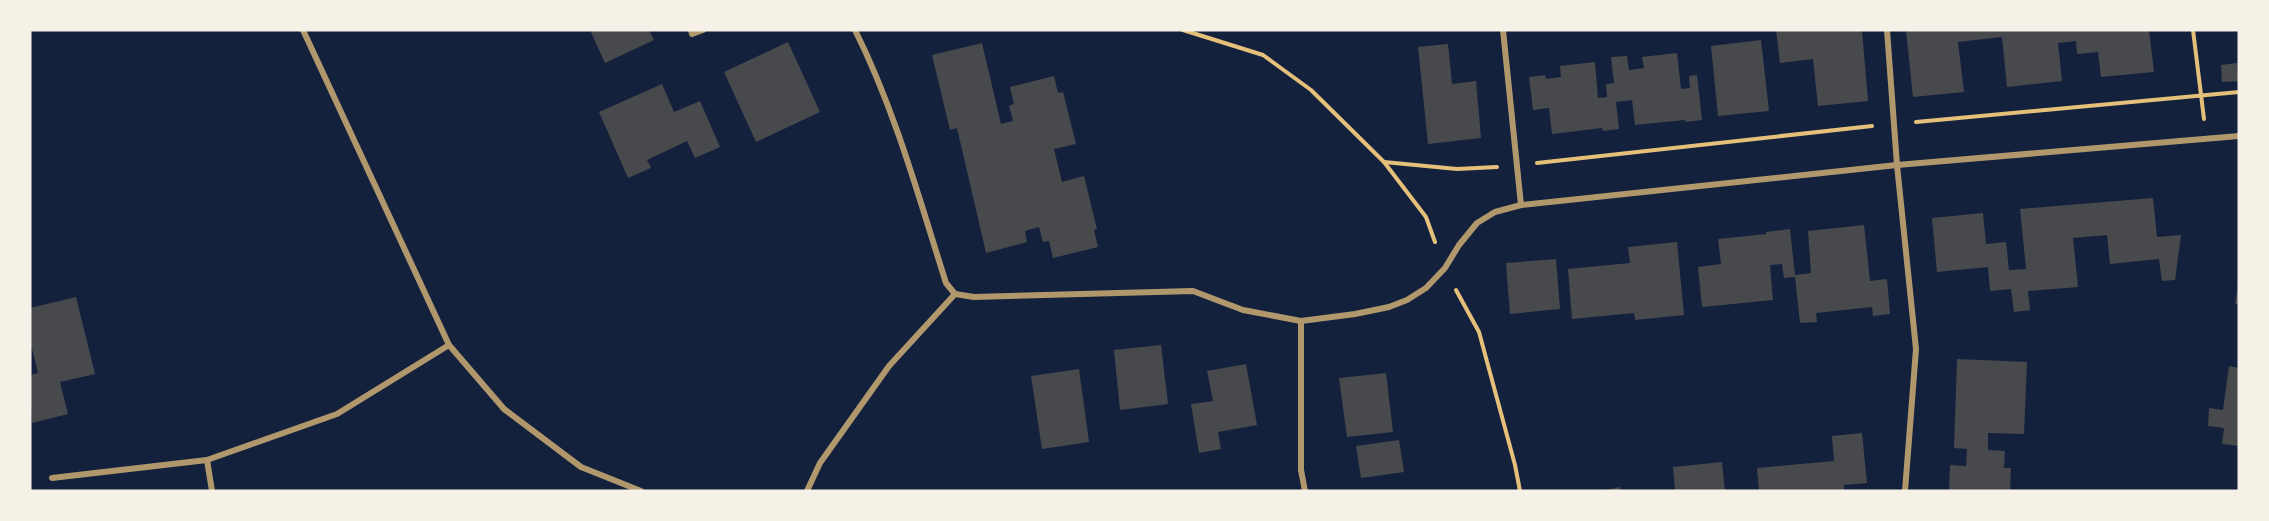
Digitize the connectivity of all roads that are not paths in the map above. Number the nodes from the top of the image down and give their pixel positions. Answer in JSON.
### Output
{"nodes":[{"id":1,"x":303,"y":30,"type":"edge"},
{"id":2,"x":691,"y":30,"type":"edge"},
{"id":3,"x":703,"y":30,"type":"edge"},
{"id":4,"x":855,"y":30,"type":"edge"},
{"id":5,"x":1503,"y":30,"type":"edge"},
{"id":6,"x":1887,"y":30,"type":"edge"},
{"id":7,"x":2239,"y":136,"type":"edge"},
{"id":8,"x":1897,"y":165,"type":"junction"},
{"id":9,"x":1521,"y":205,"type":"junction"},
{"id":10,"x":956,"y":294,"type":"junction"},
{"id":11,"x":1301,"y":321,"type":"junction"},
{"id":12,"x":449,"y":345,"type":"junction"},
{"id":13,"x":207,"y":460,"type":"junction"},
{"id":14,"x":52,"y":478,"type":"dead end"},
{"id":15,"x":212,"y":491,"type":"edge"},
{"id":16,"x":641,"y":491,"type":"edge"},
{"id":17,"x":807,"y":491,"type":"edge"},
{"id":18,"x":1305,"y":491,"type":"edge"},
{"id":19,"x":1905,"y":491,"type":"edge"}],
"edges":[{"from":1,"to":12,"type":"street"},
{"from":2,"to":3,"type":"street"},
{"from":4,"to":10,"type":"street"},
{"from":5,"to":9,"type":"street"},
{"from":6,"to":8,"type":"street"},
{"from":7,"to":8,"type":"street"},
{"from":8,"to":9,"type":"street"},
{"from":8,"to":19,"type":"street"},
{"from":9,"to":11,"type":"street"},
{"from":10,"to":11,"type":"street"},
{"from":10,"to":17,"type":"street"},
{"from":11,"to":18,"type":"street"},
{"from":12,"to":13,"type":"street"},
{"from":12,"to":16,"type":"street"},
{"from":13,"to":14,"type":"street"},
{"from":13,"to":15,"type":"street"}]}
